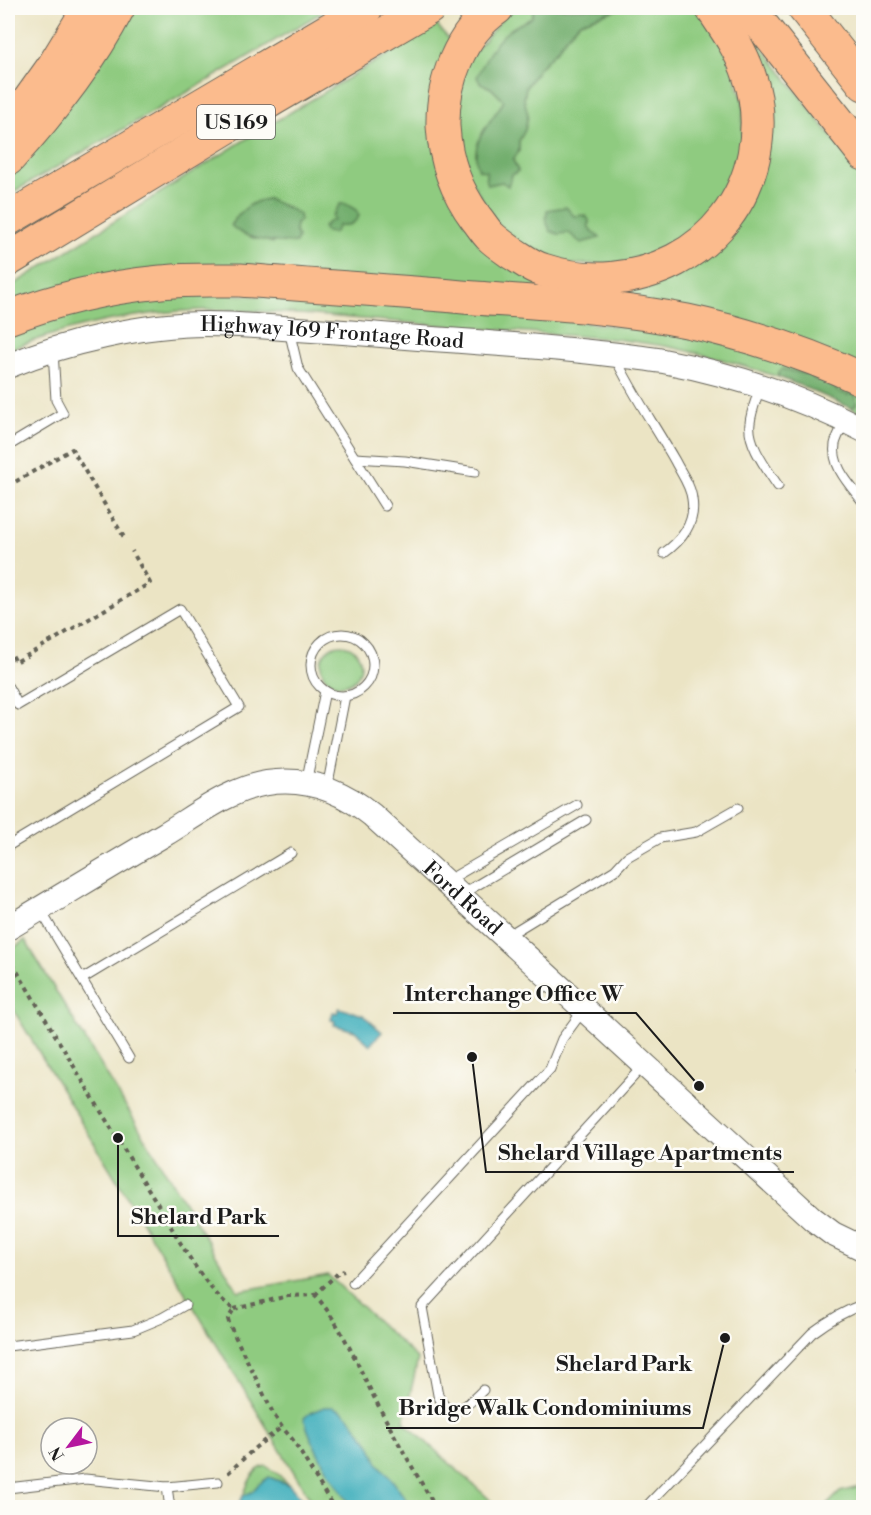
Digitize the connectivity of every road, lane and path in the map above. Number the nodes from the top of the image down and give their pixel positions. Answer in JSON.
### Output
{"nodes":[{"id":1,"x":89,"y":8,"type":"edge"},
{"id":2,"x":118,"y":8,"type":"edge"},
{"id":3,"x":366,"y":8,"type":"edge"},
{"id":4,"x":429,"y":8,"type":"edge"},
{"id":5,"x":497,"y":8,"type":"edge"},
{"id":6,"x":712,"y":8,"type":"edge"},
{"id":7,"x":748,"y":8,"type":"edge"},
{"id":8,"x":804,"y":8,"type":"edge"},
{"id":9,"x":864,"y":84,"type":"edge"},
{"id":10,"x":8,"y":130,"type":"edge"},
{"id":11,"x":864,"y":154,"type":"edge"},
{"id":12,"x":8,"y":159,"type":"edge"},
{"id":13,"x":8,"y":219,"type":"edge"},
{"id":14,"x":8,"y":260,"type":"edge"},
{"id":15,"x":8,"y":318,"type":"edge"},
{"id":16,"x":288,"y":328,"type":"junction"},
{"id":17,"x":53,"y":351,"type":"junction"},
{"id":18,"x":615,"y":355,"type":"junction"},
{"id":19,"x":8,"y":366,"type":"edge"},
{"id":20,"x":864,"y":380,"type":"edge"},
{"id":21,"x":760,"y":387,"type":"junction"},
{"id":22,"x":854,"y":426,"type":"edge"},
{"id":23,"x":8,"y":446,"type":"edge"},
{"id":24,"x":355,"y":458,"type":"junction"},
{"id":25,"x":476,"y":472,"type":"dead end"},
{"id":26,"x":8,"y":486,"type":"edge"},
{"id":27,"x":778,"y":486,"type":"dead end"},
{"id":28,"x":864,"y":503,"type":"edge"},
{"id":29,"x":385,"y":506,"type":"dead end"},
{"id":30,"x":125,"y":539,"type":"dead end"},
{"id":31,"x":132,"y":551,"type":"dead end"},
{"id":32,"x":664,"y":553,"type":"dead end"},
{"id":33,"x":8,"y":648,"type":"edge"},
{"id":34,"x":8,"y":687,"type":"edge"},
{"id":35,"x":326,"y":691,"type":"junction"},
{"id":36,"x":345,"y":696,"type":"junction"},
{"id":37,"x":316,"y":786,"type":"junction"},
{"id":38,"x":578,"y":805,"type":"dead end"},
{"id":39,"x":738,"y":808,"type":"dead end"},
{"id":40,"x":586,"y":820,"type":"dead end"},
{"id":41,"x":8,"y":846,"type":"edge"},
{"id":42,"x":291,"y":853,"type":"dead end"},
{"id":43,"x":452,"y":889,"type":"junction"},
{"id":44,"x":39,"y":909,"type":"junction"},
{"id":45,"x":8,"y":928,"type":"edge"},
{"id":46,"x":505,"y":937,"type":"junction"},
{"id":47,"x":8,"y":956,"type":"edge"},
{"id":48,"x":82,"y":979,"type":"junction"},
{"id":49,"x":584,"y":1009,"type":"junction"},
{"id":50,"x":129,"y":1058,"type":"dead end"},
{"id":51,"x":644,"y":1065,"type":"junction"},
{"id":52,"x":864,"y":1249,"type":"edge"},
{"id":53,"x":352,"y":1283,"type":"dead end"},
{"id":54,"x":185,"y":1305,"type":"dead end"},
{"id":55,"x":864,"y":1305,"type":"edge"},
{"id":56,"x":234,"y":1309,"type":"junction"},
{"id":57,"x":8,"y":1346,"type":"edge"},
{"id":58,"x":483,"y":1390,"type":"dead end"},
{"id":59,"x":282,"y":1427,"type":"junction"},
{"id":60,"x":218,"y":1482,"type":"joint"},
{"id":61,"x":167,"y":1487,"type":"junction"},
{"id":62,"x":8,"y":1488,"type":"edge"},
{"id":63,"x":170,"y":1508,"type":"edge"},
{"id":64,"x":334,"y":1508,"type":"edge"},
{"id":65,"x":436,"y":1508,"type":"edge"},
{"id":66,"x":645,"y":1508,"type":"edge"}],
"edges":[{"from":1,"to":10,"type":"highway"},
{"from":2,"to":12,"type":"highway"},
{"from":3,"to":13,"type":"highway","number":"US 169"},
{"from":4,"to":14,"type":"highway","number":"US 169"},
{"from":5,"to":6,"type":"highway"},
{"from":7,"to":11,"type":"highway"},
{"from":8,"to":9,"type":"highway"},
{"from":15,"to":20,"type":"highway"},
{"from":16,"to":17,"type":"street","name":"Highway 169 Frontage Road"},
{"from":16,"to":18,"type":"street","name":"Highway 169 Frontage Road"},
{"from":16,"to":24,"type":"lane"},
{"from":17,"to":19,"type":"street","name":"Highway 169 Frontage Road"},
{"from":17,"to":23,"type":"lane"},
{"from":18,"to":21,"type":"street","name":"Highway 169 Frontage Road"},
{"from":18,"to":32,"type":"lane"},
{"from":21,"to":22,"type":"street","name":"Highway 169 Frontage Road"},
{"from":21,"to":27,"type":"lane"},
{"from":22,"to":28,"type":"lane"},
{"from":24,"to":25,"type":"lane"},
{"from":24,"to":29,"type":"lane"},
{"from":26,"to":30,"type":"path"},
{"from":31,"to":33,"type":"path"},
{"from":34,"to":41,"type":"lane"},
{"from":35,"to":36,"type":"lane"},
{"from":35,"to":36,"type":"lane"},
{"from":35,"to":37,"type":"lane"},
{"from":36,"to":37,"type":"lane"},
{"from":37,"to":43,"type":"street","name":"Ford Road"},
{"from":37,"to":44,"type":"street","name":"Ford Road"},
{"from":38,"to":43,"type":"lane"},
{"from":39,"to":46,"type":"lane"},
{"from":40,"to":43,"type":"lane"},
{"from":42,"to":48,"type":"lane"},
{"from":43,"to":46,"type":"street","name":"Ford Road"},
{"from":44,"to":45,"type":"street","name":"Ford Road"},
{"from":44,"to":48,"type":"lane"},
{"from":46,"to":49,"type":"street","name":"Ford Road"},
{"from":47,"to":56,"type":"path"},
{"from":48,"to":50,"type":"lane"},
{"from":49,"to":51,"type":"street","name":"Ford Road"},
{"from":49,"to":53,"type":"lane"},
{"from":51,"to":52,"type":"street","name":"Ford Road"},
{"from":51,"to":58,"type":"lane"},
{"from":54,"to":57,"type":"lane"},
{"from":55,"to":66,"type":"lane"},
{"from":56,"to":59,"type":"path"},
{"from":56,"to":65,"type":"path"},
{"from":59,"to":60,"type":"path"},
{"from":59,"to":64,"type":"path"},
{"from":60,"to":61,"type":"lane"},
{"from":61,"to":62,"type":"lane"},
{"from":61,"to":63,"type":"lane"}]}
